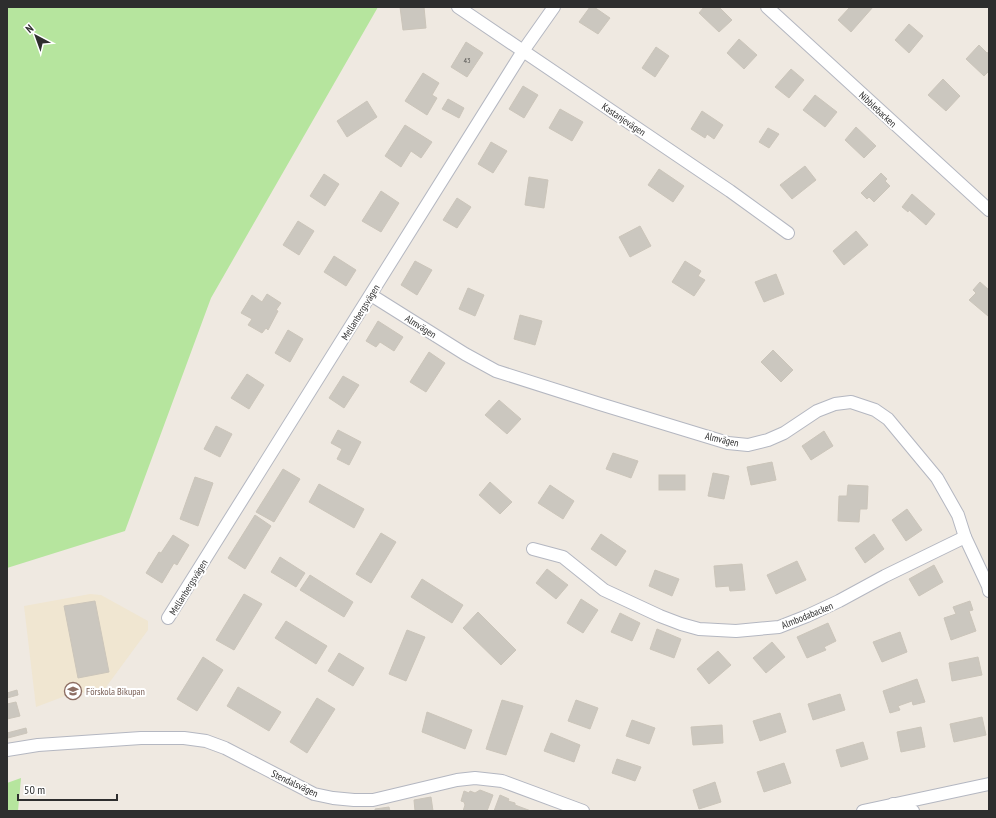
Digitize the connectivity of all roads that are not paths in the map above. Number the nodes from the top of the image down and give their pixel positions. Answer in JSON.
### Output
{"nodes":[{"id":1,"x":458,"y":7,"type":"edge"},
{"id":2,"x":554,"y":7,"type":"edge"},
{"id":3,"x":767,"y":7,"type":"edge"},
{"id":4,"x":523,"y":51,"type":"junction"},
{"id":5,"x":989,"y":210,"type":"edge"},
{"id":6,"x":788,"y":233,"type":"dead end"},
{"id":7,"x":371,"y":295,"type":"junction"},
{"id":8,"x":965,"y":537,"type":"junction"},
{"id":9,"x":533,"y":549,"type":"dead end"},
{"id":10,"x":989,"y":591,"type":"edge"},
{"id":11,"x":168,"y":618,"type":"dead end"},
{"id":12,"x":7,"y":750,"type":"edge"},
{"id":13,"x":989,"y":784,"type":"edge"},
{"id":14,"x":892,"y":804,"type":"junction"},
{"id":15,"x":583,"y":811,"type":"edge"},
{"id":16,"x":863,"y":811,"type":"edge"},
{"id":17,"x":913,"y":811,"type":"edge"}],
"edges":[{"from":1,"to":4,"type":"street","name":"Kastanjevägen"},
{"from":2,"to":4,"type":"street","name":"Mellanbergsvägen"},
{"from":3,"to":5,"type":"street","name":"Nibblebacken"},
{"from":4,"to":6,"type":"street","name":"Kastanjevägen"},
{"from":4,"to":7,"type":"street","name":"Mellanbergsvägen"},
{"from":7,"to":8,"type":"street","name":"Almvägen"},
{"from":7,"to":11,"type":"street","name":"Mellanbergsvägen"},
{"from":8,"to":9,"type":"street","name":"Almbodabacken"},
{"from":8,"to":10,"type":"street","name":"Almvägen"},
{"from":12,"to":15,"type":"street","name":"Stendalsvägen"},
{"from":13,"to":14,"type":"street"},
{"from":14,"to":16,"type":"street"},
{"from":14,"to":17,"type":"street"}]}
